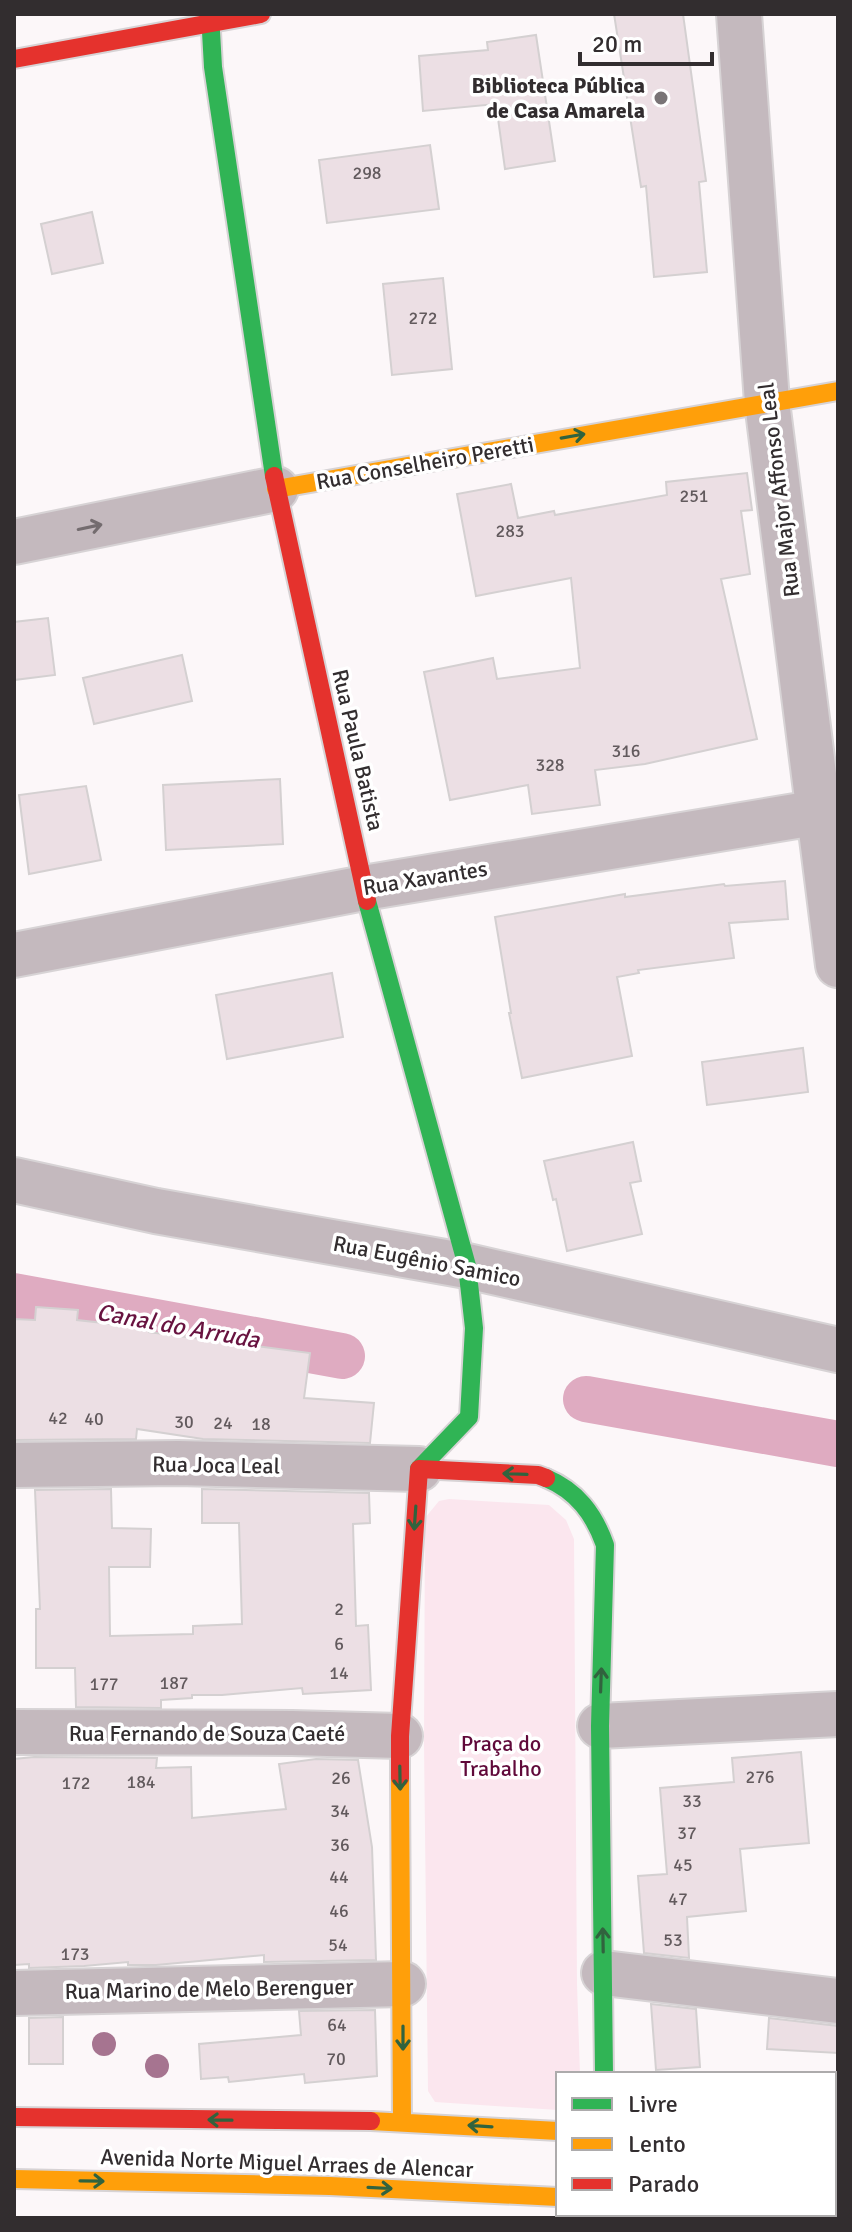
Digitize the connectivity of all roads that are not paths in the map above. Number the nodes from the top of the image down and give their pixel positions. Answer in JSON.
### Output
{"nodes":[{"id":1,"x":261,"y":14,"type":"edge"},
{"id":2,"x":739,"y":14,"type":"edge"},
{"id":3,"x":209,"y":19,"type":"edge"},
{"id":4,"x":14,"y":59,"type":"edge"},
{"id":5,"x":838,"y":391,"type":"edge"},
{"id":6,"x":767,"y":402,"type":"junction"},
{"id":7,"x":276,"y":489,"type":"junction"},
{"id":8,"x":14,"y":542,"type":"edge"},
{"id":9,"x":828,"y":811,"type":"edge"},
{"id":10,"x":364,"y":888,"type":"junction"},
{"id":11,"x":14,"y":955,"type":"edge"},
{"id":12,"x":838,"y":965,"type":"edge"},
{"id":13,"x":14,"y":1180,"type":"edge"},
{"id":14,"x":467,"y":1266,"type":"junction"},
{"id":15,"x":838,"y":1350,"type":"edge"},
{"id":16,"x":14,"y":1465,"type":"edge"},
{"id":17,"x":419,"y":1469,"type":"junction"},
{"id":18,"x":838,"y":1714,"type":"edge"},
{"id":19,"x":600,"y":1726,"type":"junction"},
{"id":20,"x":14,"y":1732,"type":"edge"},
{"id":21,"x":400,"y":1736,"type":"junction"},
{"id":22,"x":604,"y":1973,"type":"junction"},
{"id":23,"x":403,"y":1984,"type":"junction"},
{"id":24,"x":14,"y":1993,"type":"edge"},
{"id":25,"x":838,"y":2001,"type":"edge"},
{"id":26,"x":604,"y":2072,"type":"edge"},
{"id":27,"x":14,"y":2117,"type":"edge"},
{"id":28,"x":402,"y":2121,"type":"junction"},
{"id":29,"x":14,"y":2131,"type":"edge"},
{"id":30,"x":556,"y":2131,"type":"edge"},
{"id":31,"x":556,"y":2146,"type":"edge"},
{"id":32,"x":14,"y":2160,"type":"edge"},
{"id":33,"x":556,"y":2176,"type":"edge"},
{"id":34,"x":14,"y":2179,"type":"edge"},
{"id":35,"x":556,"y":2197,"type":"edge"}],
"edges":[{"from":1,"to":3,"type":"street"},
{"from":2,"to":6,"type":"street","name":"Rua Major Affonso Leal"},
{"from":3,"to":4,"type":"street"},
{"from":3,"to":7,"type":"street","name":"Rua Paula Batista"},
{"from":5,"to":6,"type":"street","name":"Rua Conselheiro Peretti"},
{"from":7,"to":6,"type":"street","name":"Rua Conselheiro Peretti","one_way":true},
{"from":6,"to":9,"type":"street","name":"Rua Major Affonso Leal"},
{"from":8,"to":7,"type":"street","name":"Rua Conselheiro Peretti","one_way":true},
{"from":7,"to":10,"type":"street","name":"Rua Paula Batista"},
{"from":9,"to":10,"type":"street","name":"Rua Xavantes"},
{"from":9,"to":12,"type":"street","name":"Rua Major Affonso Leal"},
{"from":10,"to":11,"type":"street","name":"Rua Xavantes"},
{"from":10,"to":14,"type":"street","name":"Rua Paula Batista"},
{"from":13,"to":14,"type":"street","name":"Rua Eugênio Samico"},
{"from":14,"to":15,"type":"street","name":"Rua Eugênio Samico"},
{"from":14,"to":17,"type":"street","name":"Rua Paula Batista"},
{"from":16,"to":17,"type":"street","name":"Rua Joca Leal"},
{"from":19,"to":17,"type":"street","one_way":true},
{"from":17,"to":21,"type":"street","one_way":true},
{"from":18,"to":19,"type":"street"},
{"from":22,"to":19,"type":"street","one_way":true},
{"from":20,"to":21,"type":"street","name":"Rua Fernando de Souza Caeté"},
{"from":21,"to":23,"type":"street","one_way":true},
{"from":22,"to":25,"type":"street"},
{"from":22,"to":26,"type":"street"},
{"from":23,"to":24,"type":"street","name":"Rua Marino de Melo Berenguer"},
{"from":23,"to":28,"type":"street","one_way":true},
{"from":28,"to":27,"type":"street","name":"Avenida Norte Miguel Arraes de Alencar","one_way":true},
{"from":30,"to":28,"type":"street","name":"Avenida Norte Miguel Arraes de Alencar","one_way":true},
{"from":29,"to":31,"type":"street"},
{"from":32,"to":33,"type":"street"},
{"from":34,"to":35,"type":"street","name":"Avenida Norte Miguel Arraes de Alencar","one_way":true}]}
